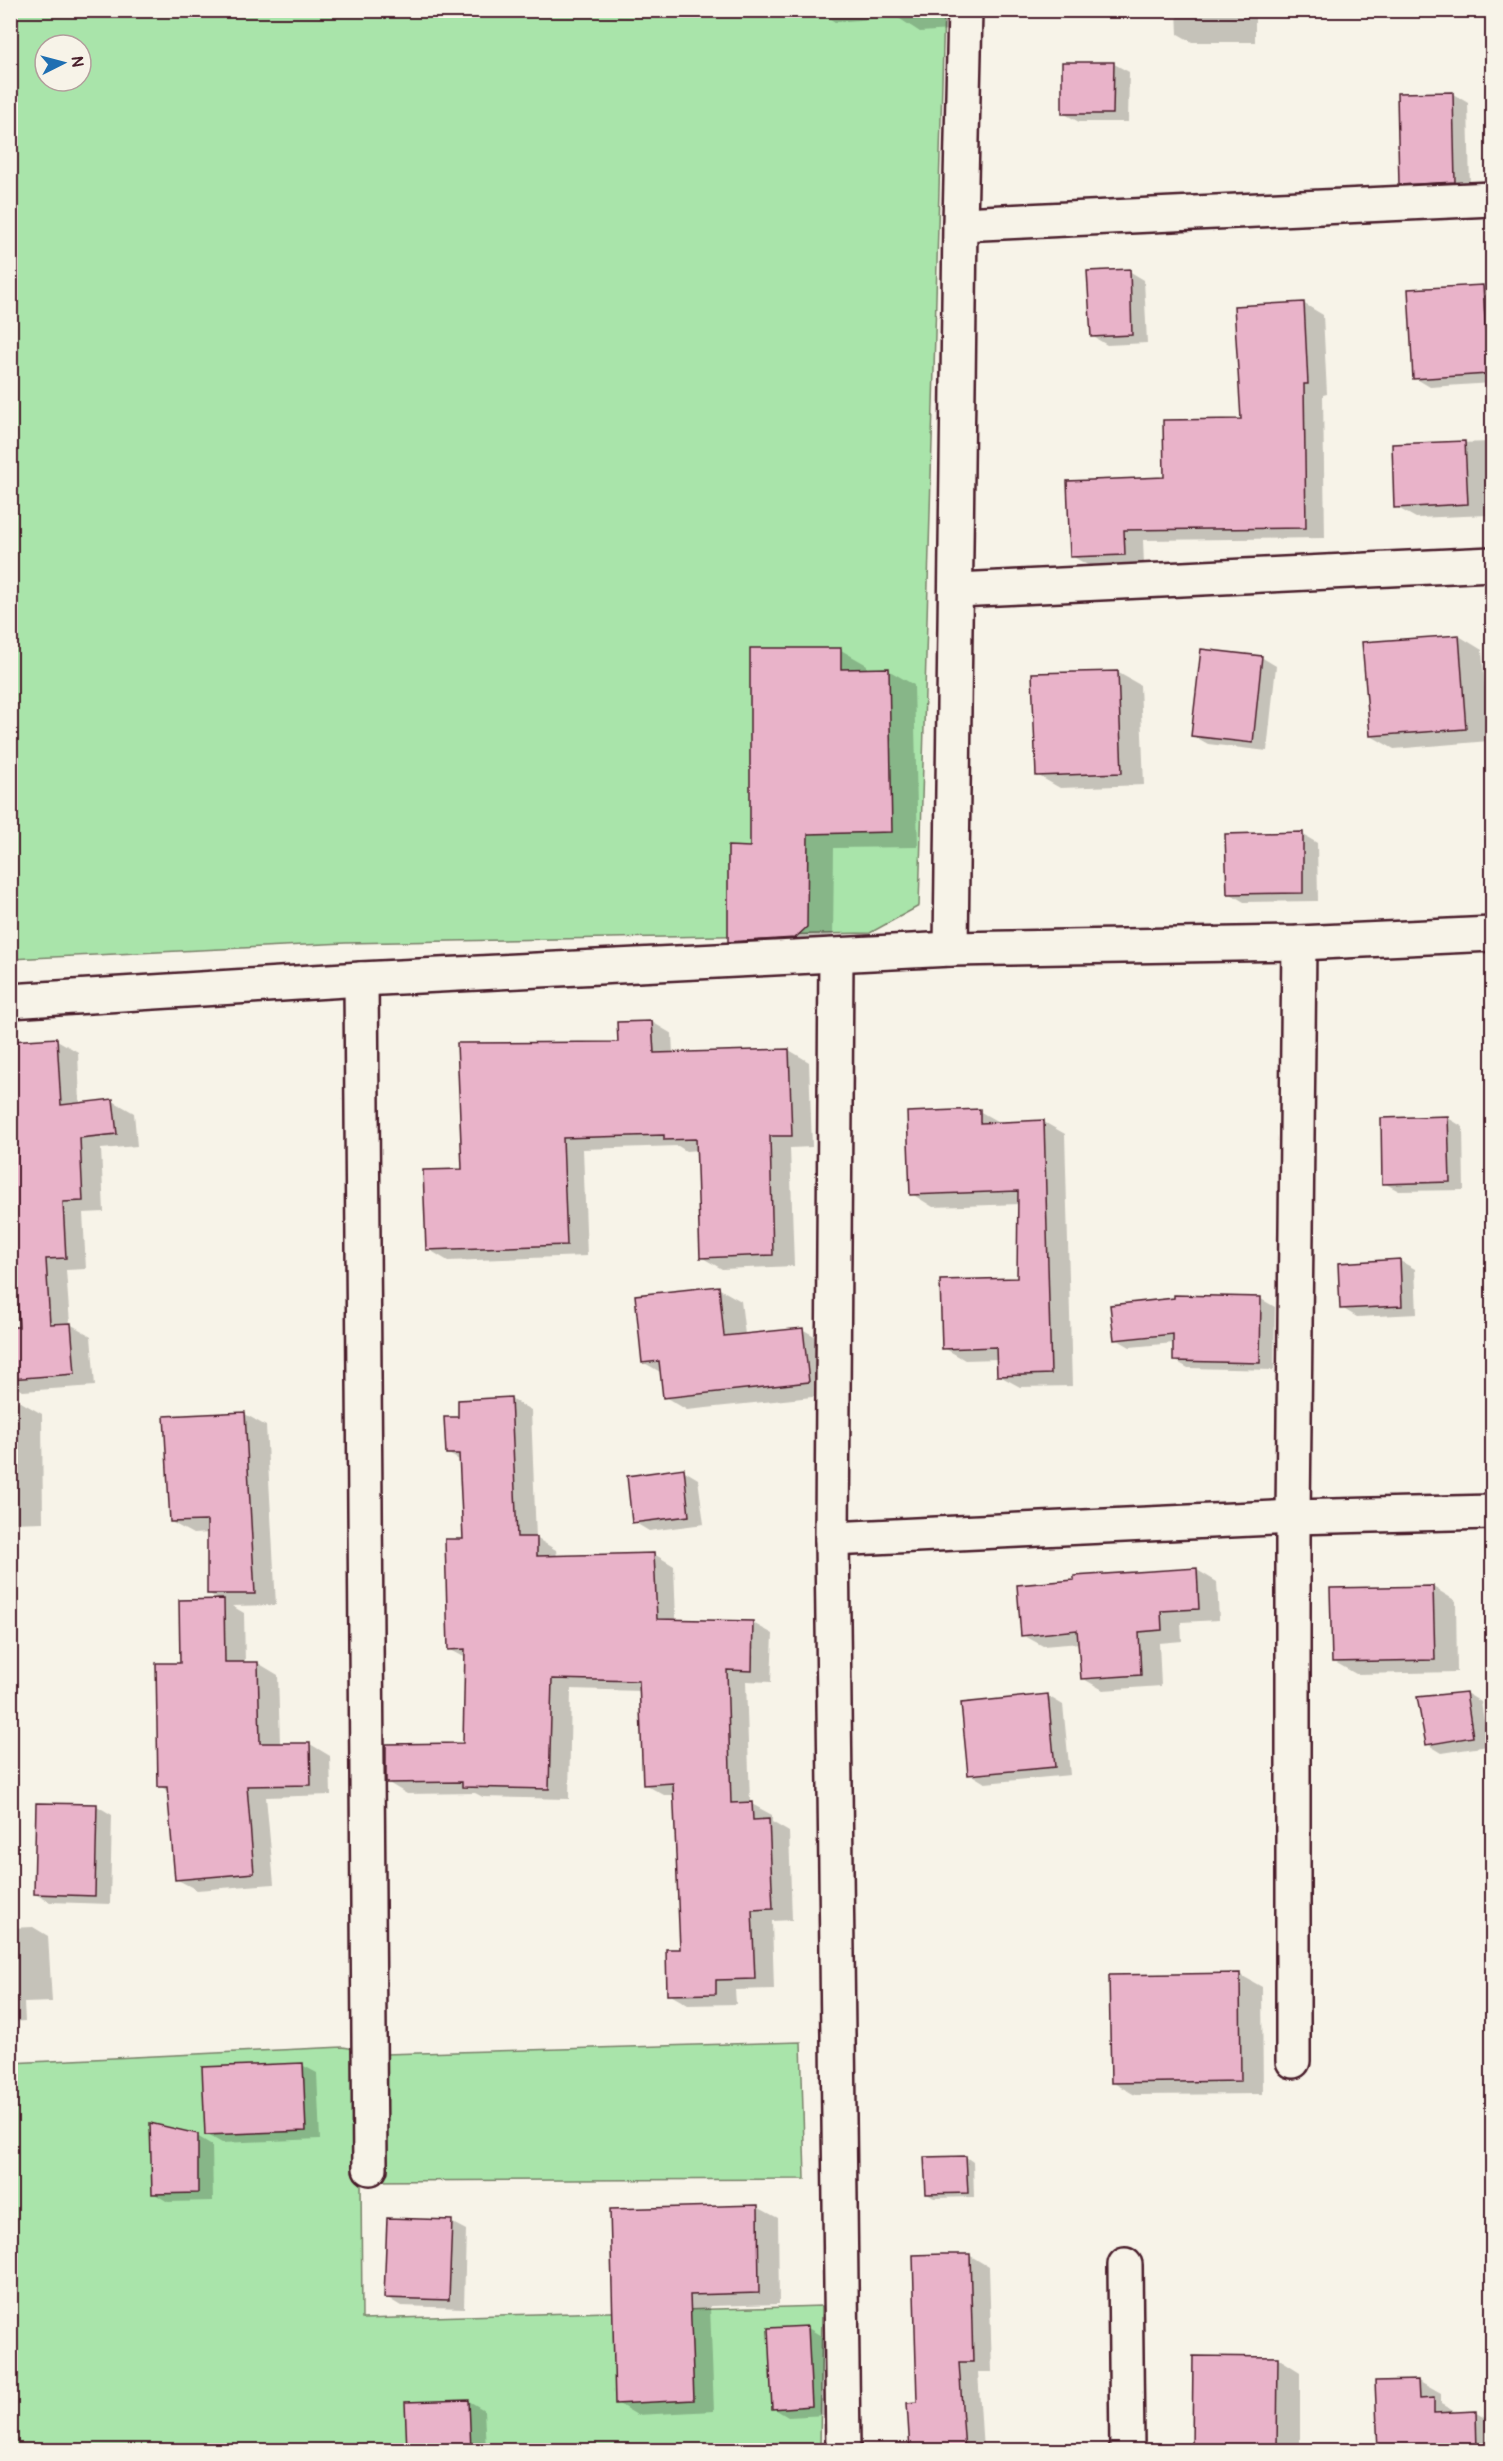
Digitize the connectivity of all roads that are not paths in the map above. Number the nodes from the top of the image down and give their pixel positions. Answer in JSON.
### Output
{"nodes":[{"id":1,"x":965,"y":10,"type":"edge"},
{"id":2,"x":1492,"y":199,"type":"edge"},
{"id":3,"x":960,"y":224,"type":"junction"},
{"id":4,"x":1492,"y":564,"type":"edge"},
{"id":5,"x":957,"y":590,"type":"junction"},
{"id":6,"x":1492,"y":934,"type":"edge"},
{"id":7,"x":1299,"y":943,"type":"junction"},
{"id":8,"x":951,"y":949,"type":"junction"},
{"id":9,"x":836,"y":956,"type":"junction"},
{"id":10,"x":361,"y":979,"type":"junction"},
{"id":11,"x":10,"y":1001,"type":"edge"},
{"id":12,"x":1492,"y":1512,"type":"edge"},
{"id":13,"x":1293,"y":1517,"type":"junction"},
{"id":14,"x":832,"y":1539,"type":"junction"},
{"id":15,"x":1293,"y":2061,"type":"dead end"},
{"id":16,"x":370,"y":2168,"type":"dead end"},
{"id":17,"x":1125,"y":2265,"type":"dead end"},
{"id":18,"x":843,"y":2451,"type":"edge"},
{"id":19,"x":1127,"y":2451,"type":"edge"}],
"edges":[{"from":1,"to":3,"type":"street"},
{"from":2,"to":3,"type":"street"},
{"from":3,"to":5,"type":"street"},
{"from":4,"to":5,"type":"street"},
{"from":5,"to":8,"type":"street"},
{"from":6,"to":7,"type":"street"},
{"from":7,"to":8,"type":"street"},
{"from":7,"to":13,"type":"street"},
{"from":8,"to":9,"type":"street"},
{"from":9,"to":10,"type":"street"},
{"from":9,"to":14,"type":"street"},
{"from":10,"to":11,"type":"street"},
{"from":10,"to":16,"type":"street"},
{"from":12,"to":13,"type":"street"},
{"from":13,"to":14,"type":"street"},
{"from":13,"to":15,"type":"street"},
{"from":14,"to":18,"type":"street"},
{"from":17,"to":19,"type":"street"}]}
